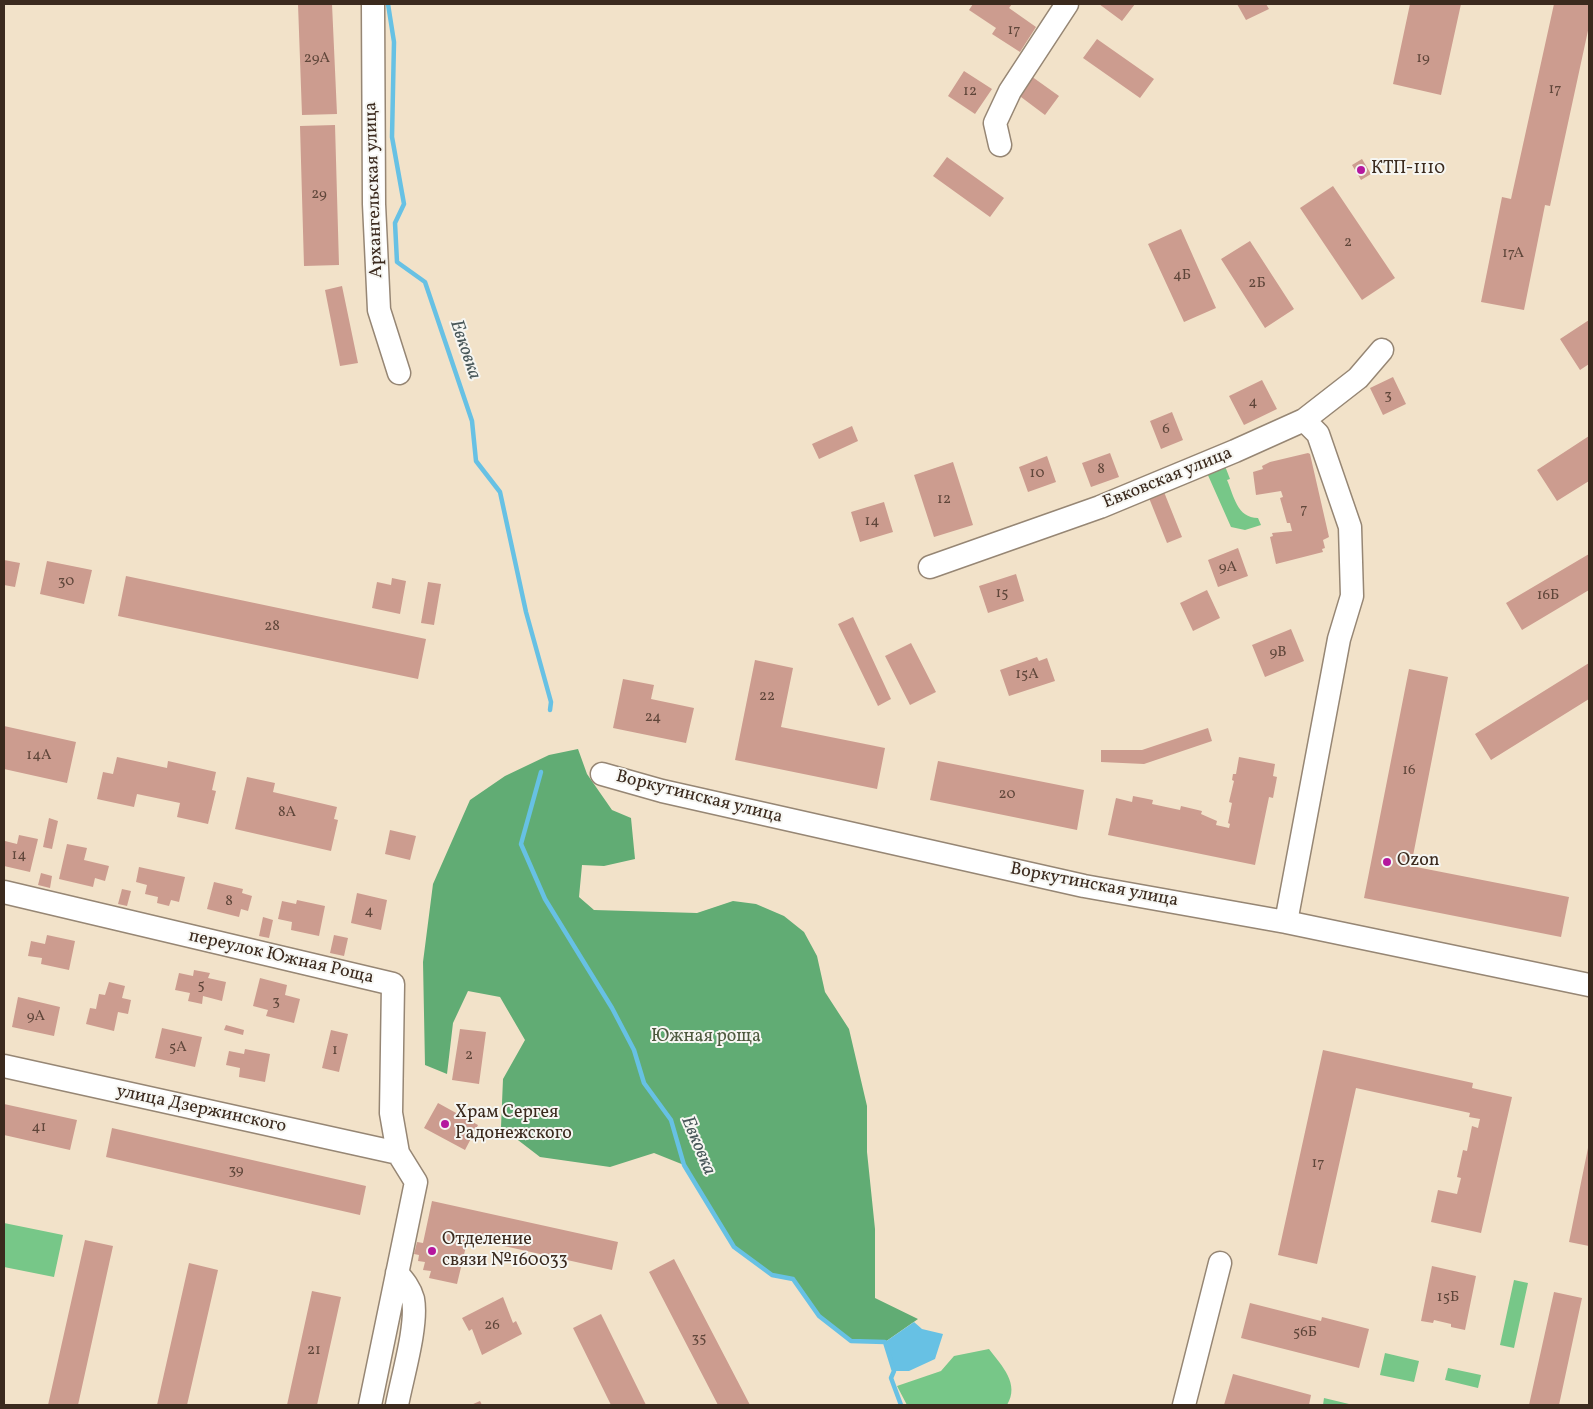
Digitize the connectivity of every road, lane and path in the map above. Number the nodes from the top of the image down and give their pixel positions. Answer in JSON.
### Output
{"nodes":[{"id":1,"x":373,"y":4,"type":"edge"},
{"id":2,"x":1067,"y":4,"type":"edge"},
{"id":3,"x":1000,"y":145,"type":"dead end"},
{"id":4,"x":1382,"y":350,"type":"dead end"},
{"id":5,"x":399,"y":373,"type":"dead end"},
{"id":6,"x":1304,"y":420,"type":"junction"},
{"id":7,"x":930,"y":566,"type":"dead end"},
{"id":8,"x":602,"y":774,"type":"dead end"},
{"id":9,"x":4,"y":892,"type":"edge"},
{"id":10,"x":1286,"y":922,"type":"junction"},
{"id":11,"x":1589,"y":985,"type":"edge"},
{"id":12,"x":4,"y":1066,"type":"edge"},
{"id":13,"x":398,"y":1153,"type":"junction"},
{"id":14,"x":1220,"y":1263,"type":"dead end"},
{"id":15,"x":397,"y":1273,"type":"junction"},
{"id":16,"x":370,"y":1405,"type":"edge"},
{"id":17,"x":397,"y":1405,"type":"edge"},
{"id":18,"x":1184,"y":1405,"type":"edge"}],
"edges":[{"from":1,"to":5,"type":"street","name":"Архангельская улица"},
{"from":2,"to":3,"type":"street"},
{"from":4,"to":6,"type":"street","name":"Евковская улица"},
{"from":6,"to":7,"type":"street","name":"Евковская улица"},
{"from":6,"to":10,"type":"street"},
{"from":8,"to":10,"type":"street","name":"Воркутинская улица"},
{"from":9,"to":13,"type":"street","name":"переулок Южная Роща"},
{"from":10,"to":11,"type":"street","name":"Воркутинская улица"},
{"from":12,"to":13,"type":"street","name":"улица Дзержинского"},
{"from":13,"to":15,"type":"street"},
{"from":14,"to":18,"type":"street"},
{"from":15,"to":16,"type":"street"},
{"from":15,"to":17,"type":"street"}]}
